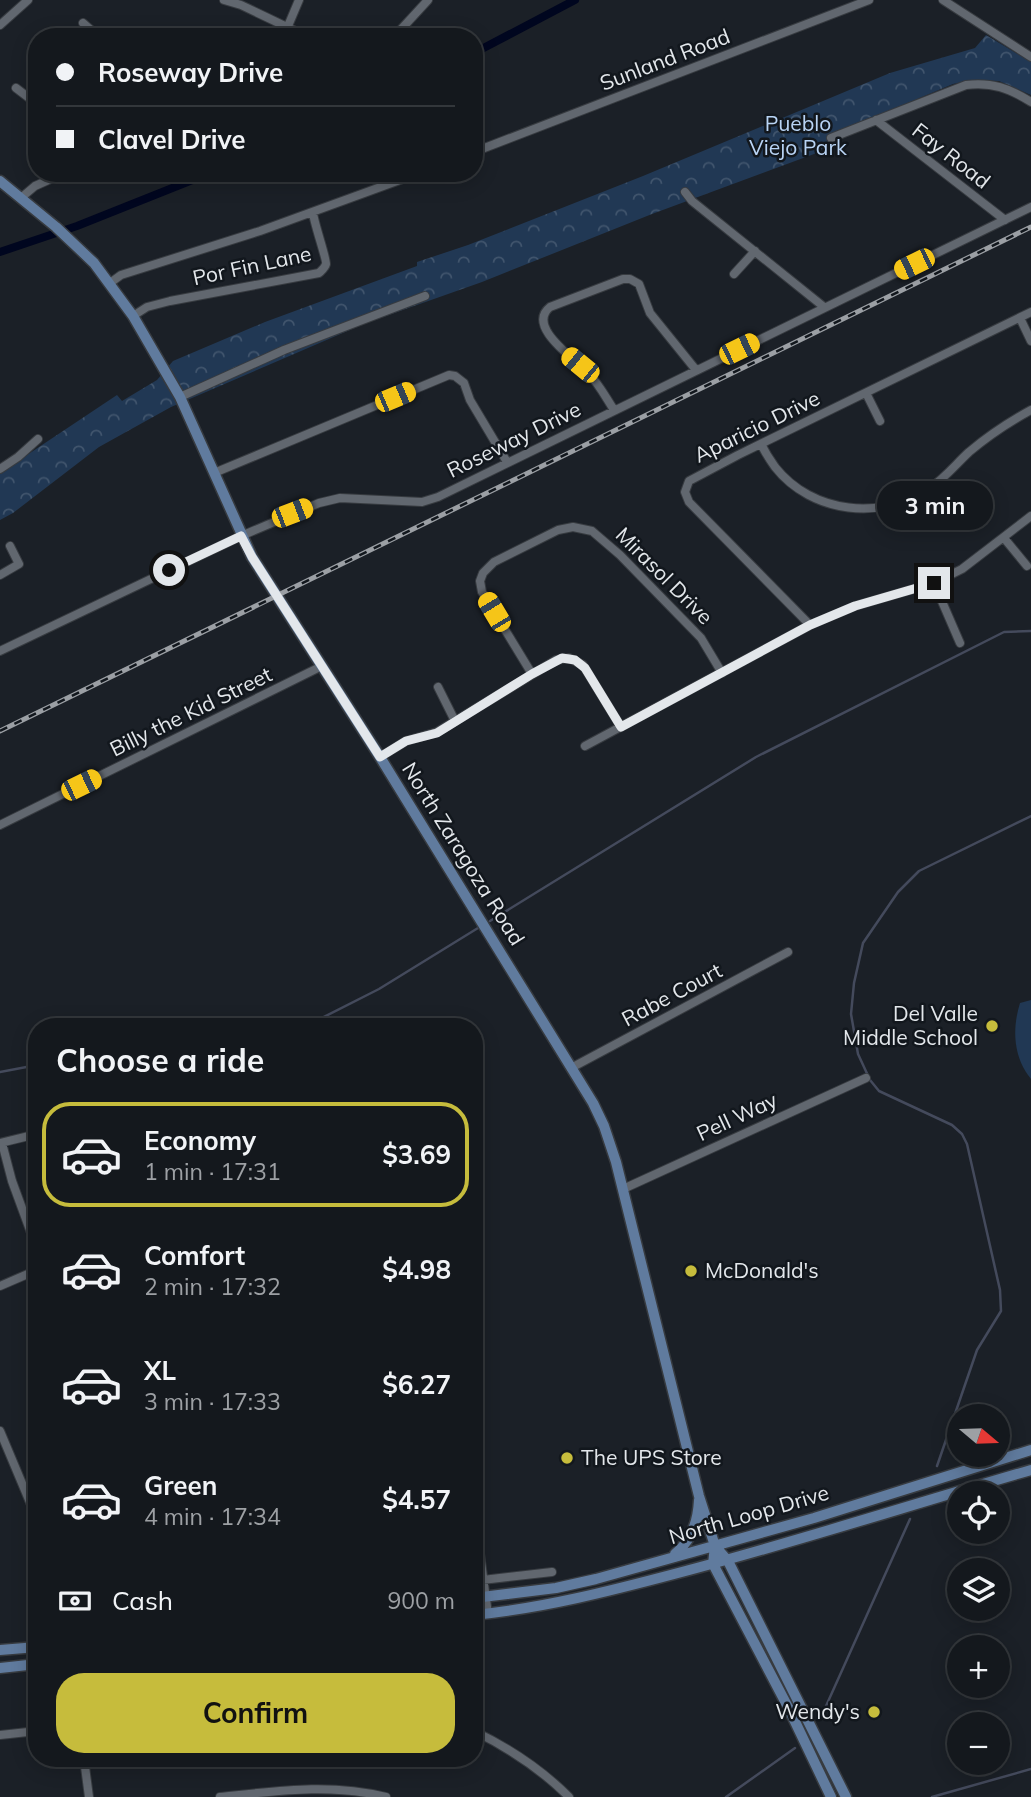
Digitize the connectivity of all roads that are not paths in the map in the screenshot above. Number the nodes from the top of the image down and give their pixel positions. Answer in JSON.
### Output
{"nodes":[{"id":1,"x":28,"y":0,"type":"edge"},
{"id":2,"x":224,"y":0,"type":"edge"},
{"id":3,"x":299,"y":0,"type":"edge"},
{"id":4,"x":428,"y":0,"type":"edge"},
{"id":5,"x":869,"y":0,"type":"edge"},
{"id":6,"x":943,"y":0,"type":"edge"},
{"id":7,"x":83,"y":23,"type":"dead end"},
{"id":8,"x":0,"y":25,"type":"edge"},
{"id":9,"x":288,"y":26,"type":"junction"},
{"id":10,"x":89,"y":28,"type":"edge"},
{"id":11,"x":292,"y":28,"type":"edge"},
{"id":12,"x":402,"y":28,"type":"edge"},
{"id":13,"x":1031,"y":57,"type":"edge"},
{"id":14,"x":16,"y":88,"type":"dead end"},
{"id":15,"x":28,"y":97,"type":"edge"},
{"id":16,"x":1031,"y":102,"type":"edge"},
{"id":17,"x":876,"y":120,"type":"junction"},
{"id":18,"x":831,"y":138,"type":"dead end"},
{"id":19,"x":483,"y":149,"type":"edge"},
{"id":20,"x":0,"y":181,"type":"edge"},
{"id":21,"x":44,"y":182,"type":"edge"},
{"id":22,"x":395,"y":182,"type":"edge"},
{"id":23,"x":685,"y":192,"type":"dead end"},
{"id":24,"x":22,"y":198,"type":"junction"},
{"id":25,"x":1031,"y":207,"type":"edge"},
{"id":26,"x":313,"y":213,"type":"junction"},
{"id":27,"x":1004,"y":220,"type":"junction"},
{"id":28,"x":755,"y":251,"type":"junction"},
{"id":29,"x":734,"y":274,"type":"dead end"},
{"id":30,"x":110,"y":283,"type":"junction"},
{"id":31,"x":425,"y":296,"type":"dead end"},
{"id":32,"x":824,"y":307,"type":"junction"},
{"id":33,"x":1031,"y":312,"type":"edge"},
{"id":34,"x":133,"y":316,"type":"junction"},
{"id":35,"x":1020,"y":318,"type":"junction"},
{"id":36,"x":1031,"y":341,"type":"edge"},
{"id":37,"x":696,"y":370,"type":"junction"},
{"id":38,"x":866,"y":393,"type":"junction"},
{"id":39,"x":180,"y":397,"type":"junction"},
{"id":40,"x":614,"y":410,"type":"junction"},
{"id":41,"x":1031,"y":410,"type":"edge"},
{"id":42,"x":880,"y":421,"type":"dead end"},
{"id":43,"x":38,"y":439,"type":"dead end"},
{"id":44,"x":761,"y":444,"type":"junction"},
{"id":45,"x":507,"y":462,"type":"junction"},
{"id":46,"x":0,"y":469,"type":"edge"},
{"id":47,"x":214,"y":473,"type":"junction"},
{"id":48,"x":1031,"y":516,"type":"edge"},
{"id":49,"x":241,"y":536,"type":"junction"},
{"id":50,"x":1004,"y":538,"type":"junction"},
{"id":51,"x":10,"y":546,"type":"dead end"},
{"id":52,"x":1027,"y":566,"type":"dead end"},
{"id":53,"x":0,"y":575,"type":"edge"},
{"id":54,"x":934,"y":583,"type":"junction"},
{"id":55,"x":810,"y":625,"type":"junction"},
{"id":56,"x":960,"y":643,"type":"dead end"},
{"id":57,"x":0,"y":651,"type":"edge"},
{"id":58,"x":322,"y":666,"type":"junction"},
{"id":59,"x":722,"y":673,"type":"junction"},
{"id":60,"x":532,"y":674,"type":"junction"},
{"id":61,"x":438,"y":687,"type":"dead end"},
{"id":62,"x":456,"y":721,"type":"junction"},
{"id":63,"x":621,"y":727,"type":"junction"},
{"id":64,"x":585,"y":746,"type":"dead end"},
{"id":65,"x":380,"y":757,"type":"junction"},
{"id":66,"x":0,"y":825,"type":"edge"},
{"id":67,"x":788,"y":952,"type":"dead end"},
{"id":68,"x":571,"y":1068,"type":"junction"},
{"id":69,"x":866,"y":1078,"type":"dead end"},
{"id":70,"x":28,"y":1136,"type":"edge"},
{"id":71,"x":1,"y":1143,"type":"edge"},
{"id":72,"x":623,"y":1189,"type":"junction"},
{"id":73,"x":28,"y":1226,"type":"edge"},
{"id":74,"x":28,"y":1274,"type":"edge"},
{"id":75,"x":0,"y":1286,"type":"edge"},
{"id":76,"x":0,"y":1431,"type":"edge"},
{"id":77,"x":1031,"y":1450,"type":"edge"},
{"id":78,"x":1031,"y":1470,"type":"edge"},
{"id":79,"x":891,"y":1493,"type":"junction"},
{"id":80,"x":699,"y":1496,"type":"junction"},
{"id":81,"x":28,"y":1497,"type":"edge"},
{"id":82,"x":895,"y":1509,"type":"junction"},
{"id":83,"x":715,"y":1546,"type":"junction"},
{"id":84,"x":670,"y":1558,"type":"junction"},
{"id":85,"x":728,"y":1561,"type":"junction"},
{"id":86,"x":713,"y":1564,"type":"junction"},
{"id":87,"x":552,"y":1572,"type":"dead end"},
{"id":88,"x":483,"y":1573,"type":"edge"},
{"id":89,"x":484,"y":1580,"type":"junction"},
{"id":90,"x":483,"y":1584,"type":"edge"},
{"id":91,"x":483,"y":1597,"type":"edge"},
{"id":92,"x":483,"y":1603,"type":"edge"},
{"id":93,"x":483,"y":1614,"type":"edge"},
{"id":94,"x":488,"y":1614,"type":"junction"},
{"id":95,"x":28,"y":1648,"type":"edge"},
{"id":96,"x":0,"y":1650,"type":"edge"},
{"id":97,"x":28,"y":1665,"type":"edge"},
{"id":98,"x":0,"y":1668,"type":"edge"},
{"id":99,"x":789,"y":1709,"type":"junction"},
{"id":100,"x":28,"y":1732,"type":"edge"},
{"id":101,"x":0,"y":1735,"type":"edge"},
{"id":102,"x":483,"y":1736,"type":"edge"},
{"id":103,"x":85,"y":1767,"type":"edge"},
{"id":104,"x":839,"y":1783,"type":"junction"},
{"id":105,"x":270,"y":1794,"type":"edge"},
{"id":106,"x":89,"y":1797,"type":"edge"},
{"id":107,"x":220,"y":1797,"type":"edge"},
{"id":108,"x":386,"y":1797,"type":"edge"},
{"id":109,"x":569,"y":1797,"type":"edge"},
{"id":110,"x":831,"y":1797,"type":"edge"},
{"id":111,"x":846,"y":1797,"type":"edge"}],
"edges":[{"from":1,"to":8,"type":"street"},
{"from":2,"to":9,"type":"street"},
{"from":3,"to":9,"type":"street"},
{"from":4,"to":12,"type":"street"},
{"from":5,"to":19,"type":"street","name":"Sunland Road"},
{"from":6,"to":13,"type":"street"},
{"from":7,"to":10,"type":"street"},
{"from":9,"to":11,"type":"street"},
{"from":14,"to":15,"type":"street"},
{"from":16,"to":17,"type":"street"},
{"from":17,"to":18,"type":"street"},
{"from":17,"to":27,"type":"street","name":"Fay Road"},
{"from":20,"to":24,"type":"main road","name":"North Zaragoza Road"},
{"from":21,"to":24,"type":"street"},
{"from":22,"to":26,"type":"street"},
{"from":23,"to":28,"type":"street"},
{"from":24,"to":30,"type":"main road","name":"North Zaragoza Road"},
{"from":25,"to":27,"type":"street","name":"Roseway Drive"},
{"from":26,"to":30,"type":"street"},
{"from":26,"to":34,"type":"street","name":"Por Fin Lane"},
{"from":27,"to":32,"type":"street","name":"Roseway Drive"},
{"from":28,"to":29,"type":"street"},
{"from":28,"to":32,"type":"street"},
{"from":30,"to":34,"type":"main road","name":"North Zaragoza Road"},
{"from":31,"to":39,"type":"street"},
{"from":32,"to":37,"type":"street","name":"Roseway Drive"},
{"from":33,"to":35,"type":"street","name":"Aparicio Drive"},
{"from":34,"to":39,"type":"main road","name":"North Zaragoza Road"},
{"from":35,"to":36,"type":"street"},
{"from":35,"to":38,"type":"street","name":"Aparicio Drive"},
{"from":37,"to":40,"type":"street","name":"Roseway Drive"},
{"from":37,"to":40,"type":"street"},
{"from":38,"to":42,"type":"street"},
{"from":38,"to":44,"type":"street","name":"Aparicio Drive"},
{"from":39,"to":47,"type":"main road","name":"North Zaragoza Road"},
{"from":40,"to":45,"type":"street","name":"Roseway Drive"},
{"from":41,"to":44,"type":"street"},
{"from":43,"to":46,"type":"street"},
{"from":44,"to":55,"type":"street","name":"Aparicio Drive"},
{"from":45,"to":47,"type":"street"},
{"from":45,"to":49,"type":"street","name":"Roseway Drive"},
{"from":47,"to":49,"type":"main road","name":"North Zaragoza Road"},
{"from":48,"to":50,"type":"street"},
{"from":49,"to":57,"type":"street","name":"Roseway Drive"},
{"from":49,"to":58,"type":"main road","name":"North Zaragoza Road"},
{"from":50,"to":52,"type":"street"},
{"from":50,"to":54,"type":"street"},
{"from":51,"to":53,"type":"street"},
{"from":54,"to":55,"type":"street"},
{"from":54,"to":56,"type":"street"},
{"from":55,"to":59,"type":"street"},
{"from":58,"to":65,"type":"main road","name":"North Zaragoza Road"},
{"from":58,"to":66,"type":"street","name":"Billy the Kid Street"},
{"from":59,"to":60,"type":"street","name":"Mirasol Drive"},
{"from":59,"to":63,"type":"street"},
{"from":60,"to":62,"type":"street"},
{"from":60,"to":63,"type":"street"},
{"from":61,"to":62,"type":"street"},
{"from":62,"to":65,"type":"street"},
{"from":63,"to":64,"type":"street"},
{"from":65,"to":68,"type":"main road","name":"North Zaragoza Road"},
{"from":67,"to":68,"type":"street","name":"Rabe Court"},
{"from":68,"to":72,"type":"main road","name":"North Zaragoza Road"},
{"from":69,"to":72,"type":"street","name":"Pell Way"},
{"from":70,"to":71,"type":"street"},
{"from":71,"to":73,"type":"street"},
{"from":72,"to":80,"type":"main road","name":"North Zaragoza Road"},
{"from":74,"to":75,"type":"street"},
{"from":76,"to":81,"type":"street"},
{"from":77,"to":79,"type":"main road","name":"North Loop Drive"},
{"from":78,"to":82,"type":"main road","name":"North Loop Drive"},
{"from":79,"to":82,"type":"main road"},
{"from":79,"to":83,"type":"main road","name":"North Loop Drive"},
{"from":80,"to":83,"type":"main road","name":"North Zaragoza Road"},
{"from":80,"to":84,"type":"main road"},
{"from":82,"to":85,"type":"main road","name":"North Loop Drive"},
{"from":83,"to":84,"type":"main road","name":"North Loop Drive"},
{"from":83,"to":85,"type":"main road","name":"North Zaragoza Road"},
{"from":83,"to":86,"type":"main road","name":"North Zaragoza Road"},
{"from":84,"to":91,"type":"main road","name":"North Loop Drive"},
{"from":85,"to":86,"type":"main road","name":"North Loop Drive"},
{"from":85,"to":104,"type":"main road","name":"North Zaragoza Road"},
{"from":86,"to":94,"type":"main road","name":"North Loop Drive"},
{"from":86,"to":99,"type":"main road"},
{"from":87,"to":89,"type":"street"},
{"from":88,"to":89,"type":"street"},
{"from":89,"to":90,"type":"street"},
{"from":92,"to":94,"type":"street"},
{"from":93,"to":94,"type":"main road","name":"North Loop Drive"},
{"from":95,"to":96,"type":"main road"},
{"from":97,"to":98,"type":"main road"},
{"from":99,"to":104,"type":"main road"},
{"from":99,"to":110,"type":"main road"},
{"from":100,"to":101,"type":"street"},
{"from":102,"to":109,"type":"street"},
{"from":103,"to":106,"type":"street"},
{"from":104,"to":111,"type":"main road","name":"North Zaragoza Road"},
{"from":105,"to":107,"type":"street"},
{"from":105,"to":108,"type":"street"}]}
